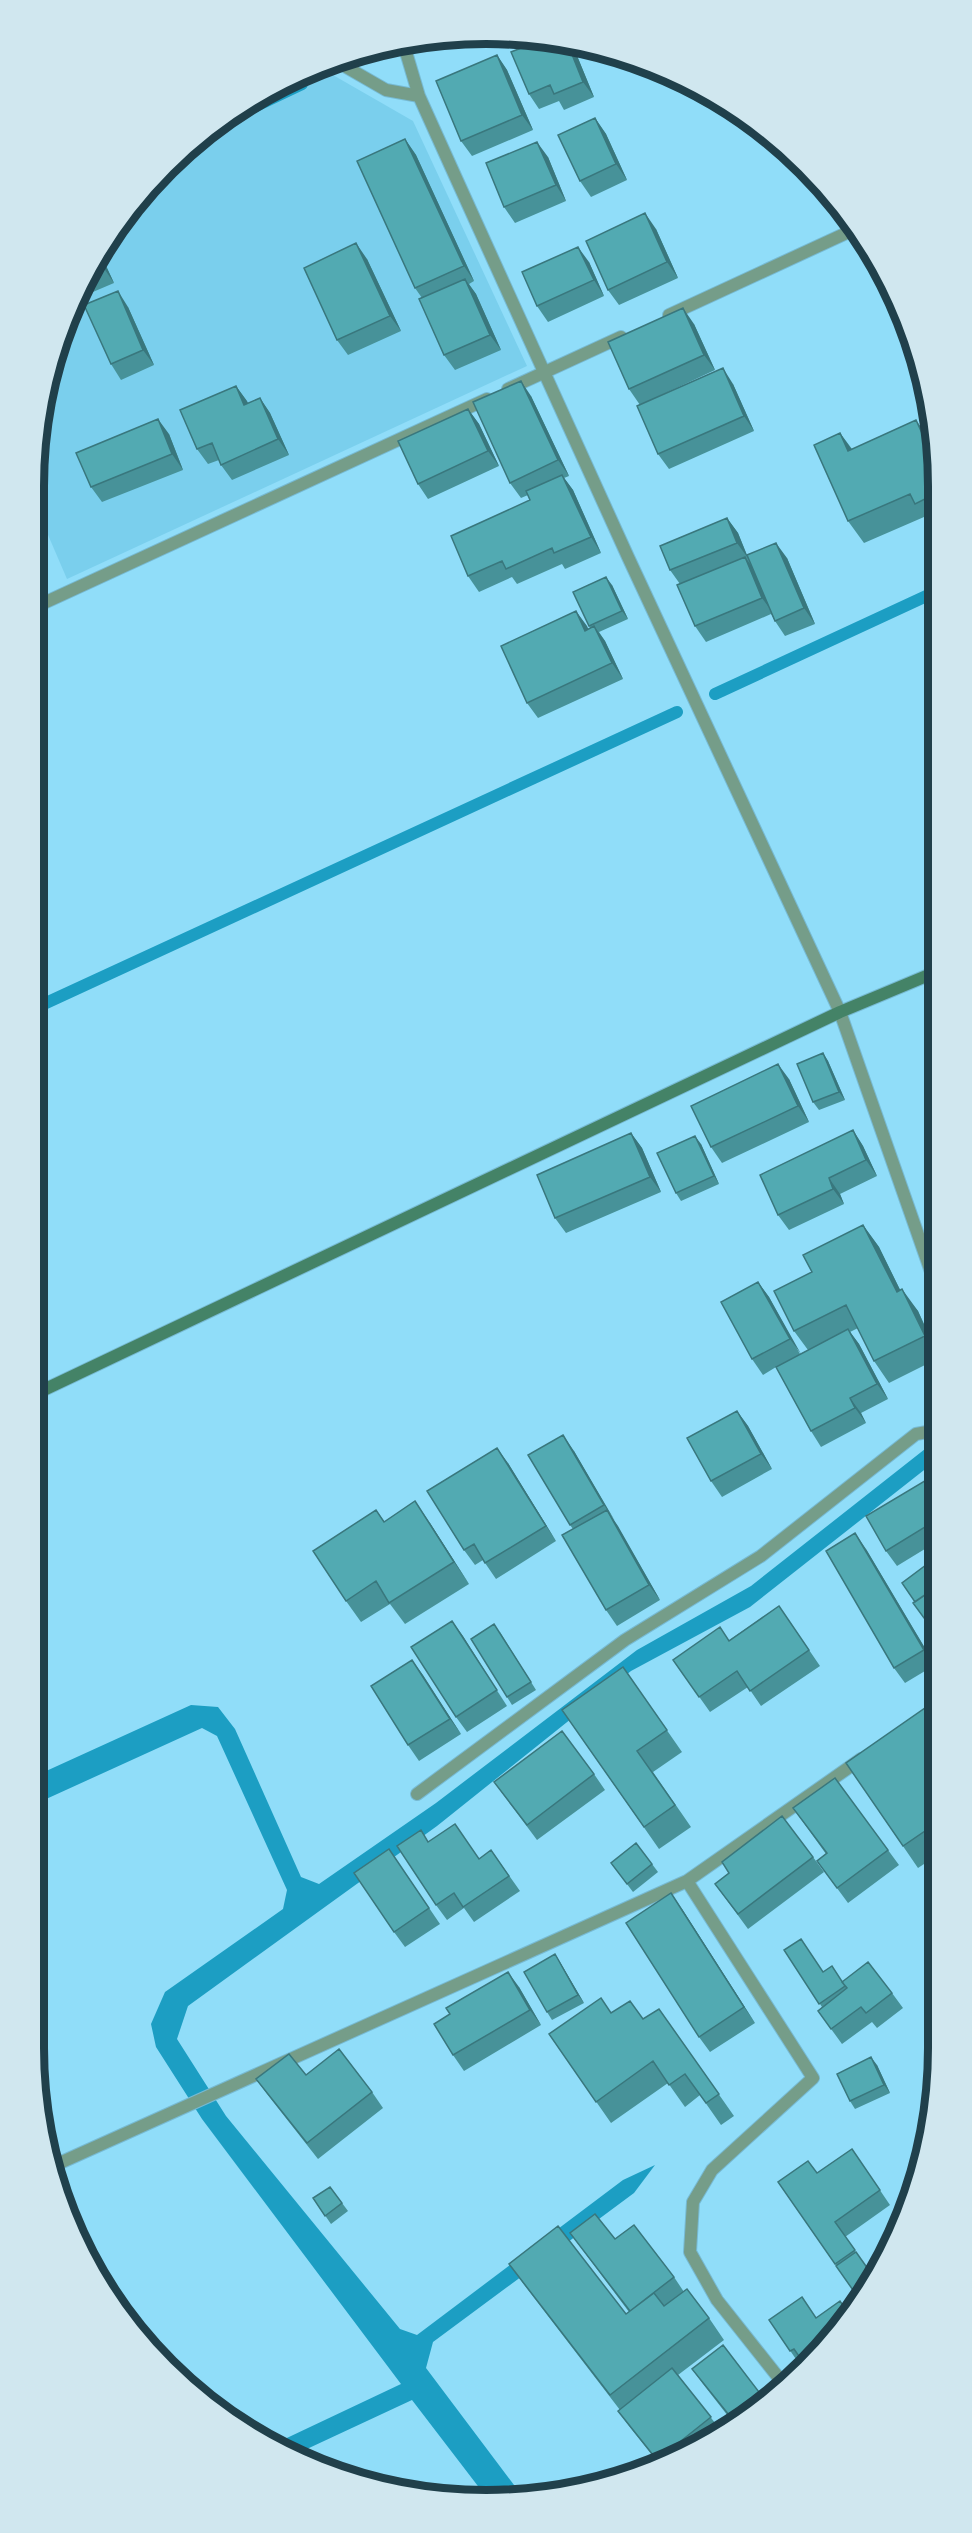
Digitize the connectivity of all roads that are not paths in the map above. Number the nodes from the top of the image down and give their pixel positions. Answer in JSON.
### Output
{"nodes":[{"id":1,"x":406,"y":51,"type":"edge"},
{"id":2,"x":345,"y":67,"type":"edge"},
{"id":3,"x":419,"y":96,"type":"junction"},
{"id":4,"x":848,"y":232,"type":"edge"},
{"id":5,"x":661,"y":319,"type":"edge"},
{"id":6,"x":629,"y":333,"type":"edge"},
{"id":7,"x":544,"y":373,"type":"junction"},
{"id":8,"x":44,"y":603,"type":"edge"},
{"id":9,"x":928,"y":975,"type":"edge"},
{"id":10,"x":840,"y":1012,"type":"junction"},
{"id":11,"x":928,"y":1263,"type":"edge"},
{"id":12,"x":44,"y":1390,"type":"edge"},
{"id":13,"x":928,"y":1432,"type":"edge"},
{"id":14,"x":870,"y":1752,"type":"edge"},
{"id":15,"x":417,"y":1794,"type":"dead end"},
{"id":16,"x":687,"y":1881,"type":"junction"},
{"id":17,"x":59,"y":2163,"type":"edge"},
{"id":18,"x":779,"y":2379,"type":"edge"}],
"edges":[{"from":1,"to":3,"type":"street"},
{"from":2,"to":3,"type":"street"},
{"from":3,"to":7,"type":"street"},
{"from":4,"to":5,"type":"street"},
{"from":6,"to":7,"type":"street"},
{"from":7,"to":8,"type":"street"},
{"from":7,"to":10,"type":"street"},
{"from":9,"to":10,"type":"street"},
{"from":10,"to":11,"type":"street"},
{"from":10,"to":12,"type":"street"},
{"from":13,"to":15,"type":"street"},
{"from":14,"to":16,"type":"street"},
{"from":16,"to":17,"type":"street"},
{"from":16,"to":18,"type":"street"}]}
